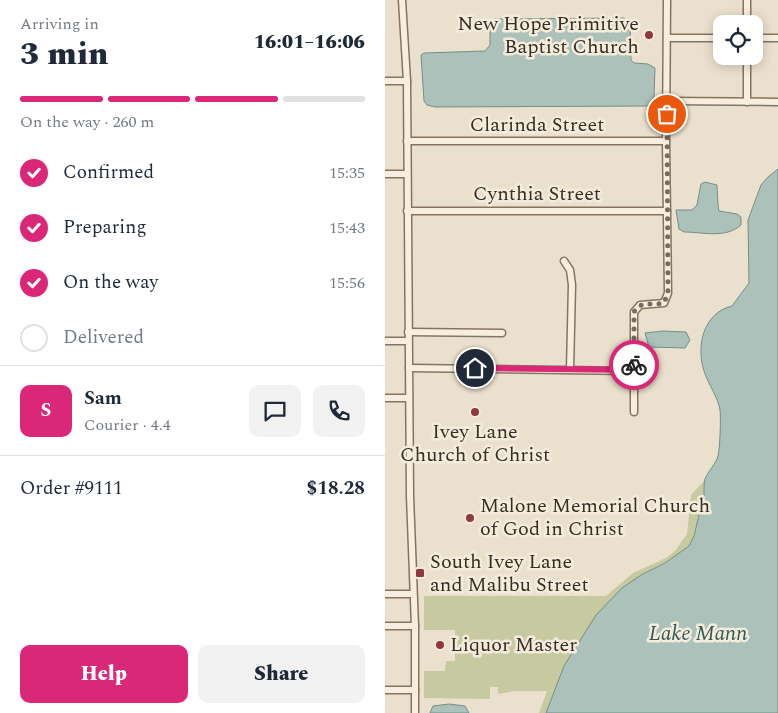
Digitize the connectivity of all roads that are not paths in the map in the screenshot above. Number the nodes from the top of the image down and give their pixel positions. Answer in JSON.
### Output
{"nodes":[{"id":1,"x":402,"y":0,"type":"edge"},
{"id":2,"x":667,"y":0,"type":"edge"},
{"id":3,"x":747,"y":0,"type":"edge"},
{"id":4,"x":747,"y":15,"type":"edge"},
{"id":5,"x":668,"y":38,"type":"junction"},
{"id":6,"x":713,"y":38,"type":"edge"},
{"id":7,"x":763,"y":38,"type":"edge"},
{"id":8,"x":778,"y":38,"type":"edge"},
{"id":9,"x":747,"y":65,"type":"edge"},
{"id":10,"x":407,"y":80,"type":"junction"},
{"id":11,"x":385,"y":81,"type":"edge"},
{"id":12,"x":667,"y":100,"type":"junction"},
{"id":13,"x":747,"y":102,"type":"junction"},
{"id":14,"x":778,"y":102,"type":"edge"},
{"id":15,"x":407,"y":141,"type":"junction"},
{"id":16,"x":666,"y":141,"type":"junction"},
{"id":17,"x":385,"y":174,"type":"edge"},
{"id":18,"x":407,"y":174,"type":"junction"},
{"id":19,"x":667,"y":210,"type":"junction"},
{"id":20,"x":407,"y":211,"type":"junction"},
{"id":21,"x":564,"y":261,"type":"dead end"},
{"id":22,"x":409,"y":332,"type":"junction"},
{"id":23,"x":502,"y":333,"type":"dead end"},
{"id":24,"x":385,"y":341,"type":"edge"},
{"id":25,"x":409,"y":341,"type":"junction"},
{"id":26,"x":409,"y":368,"type":"junction"},
{"id":27,"x":570,"y":370,"type":"junction"},
{"id":28,"x":634,"y":370,"type":"junction"},
{"id":29,"x":385,"y":398,"type":"edge"},
{"id":30,"x":409,"y":398,"type":"junction"},
{"id":31,"x":634,"y":412,"type":"dead end"},
{"id":32,"x":385,"y":594,"type":"edge"},
{"id":33,"x":413,"y":594,"type":"junction"},
{"id":34,"x":385,"y":626,"type":"edge"},
{"id":35,"x":415,"y":626,"type":"junction"},
{"id":36,"x":385,"y":690,"type":"edge"},
{"id":37,"x":415,"y":690,"type":"junction"},
{"id":38,"x":415,"y":713,"type":"edge"}],
"edges":[{"from":1,"to":10,"type":"street"},
{"from":2,"to":5,"type":"street"},
{"from":3,"to":4,"type":"street"},
{"from":5,"to":6,"type":"street"},
{"from":5,"to":12,"type":"street"},
{"from":7,"to":8,"type":"street"},
{"from":9,"to":13,"type":"street"},
{"from":10,"to":11,"type":"street"},
{"from":10,"to":15,"type":"street"},
{"from":12,"to":13,"type":"street"},
{"from":12,"to":16,"type":"street"},
{"from":13,"to":14,"type":"street"},
{"from":15,"to":16,"type":"street","name":"Clarinda Street"},
{"from":15,"to":18,"type":"street"},
{"from":16,"to":19,"type":"street"},
{"from":17,"to":18,"type":"street"},
{"from":18,"to":20,"type":"street"},
{"from":19,"to":20,"type":"street","name":"Cynthia Street"},
{"from":19,"to":28,"type":"street"},
{"from":20,"to":22,"type":"street"},
{"from":21,"to":27,"type":"street"},
{"from":22,"to":23,"type":"street"},
{"from":22,"to":25,"type":"street"},
{"from":24,"to":25,"type":"street"},
{"from":25,"to":26,"type":"street"},
{"from":26,"to":27,"type":"street"},
{"from":26,"to":30,"type":"street"},
{"from":27,"to":28,"type":"street"},
{"from":28,"to":31,"type":"street"},
{"from":29,"to":30,"type":"street"},
{"from":30,"to":33,"type":"street"},
{"from":32,"to":33,"type":"street"},
{"from":33,"to":35,"type":"street"},
{"from":34,"to":35,"type":"street"},
{"from":35,"to":37,"type":"street"},
{"from":36,"to":37,"type":"street"},
{"from":37,"to":38,"type":"street"}]}
